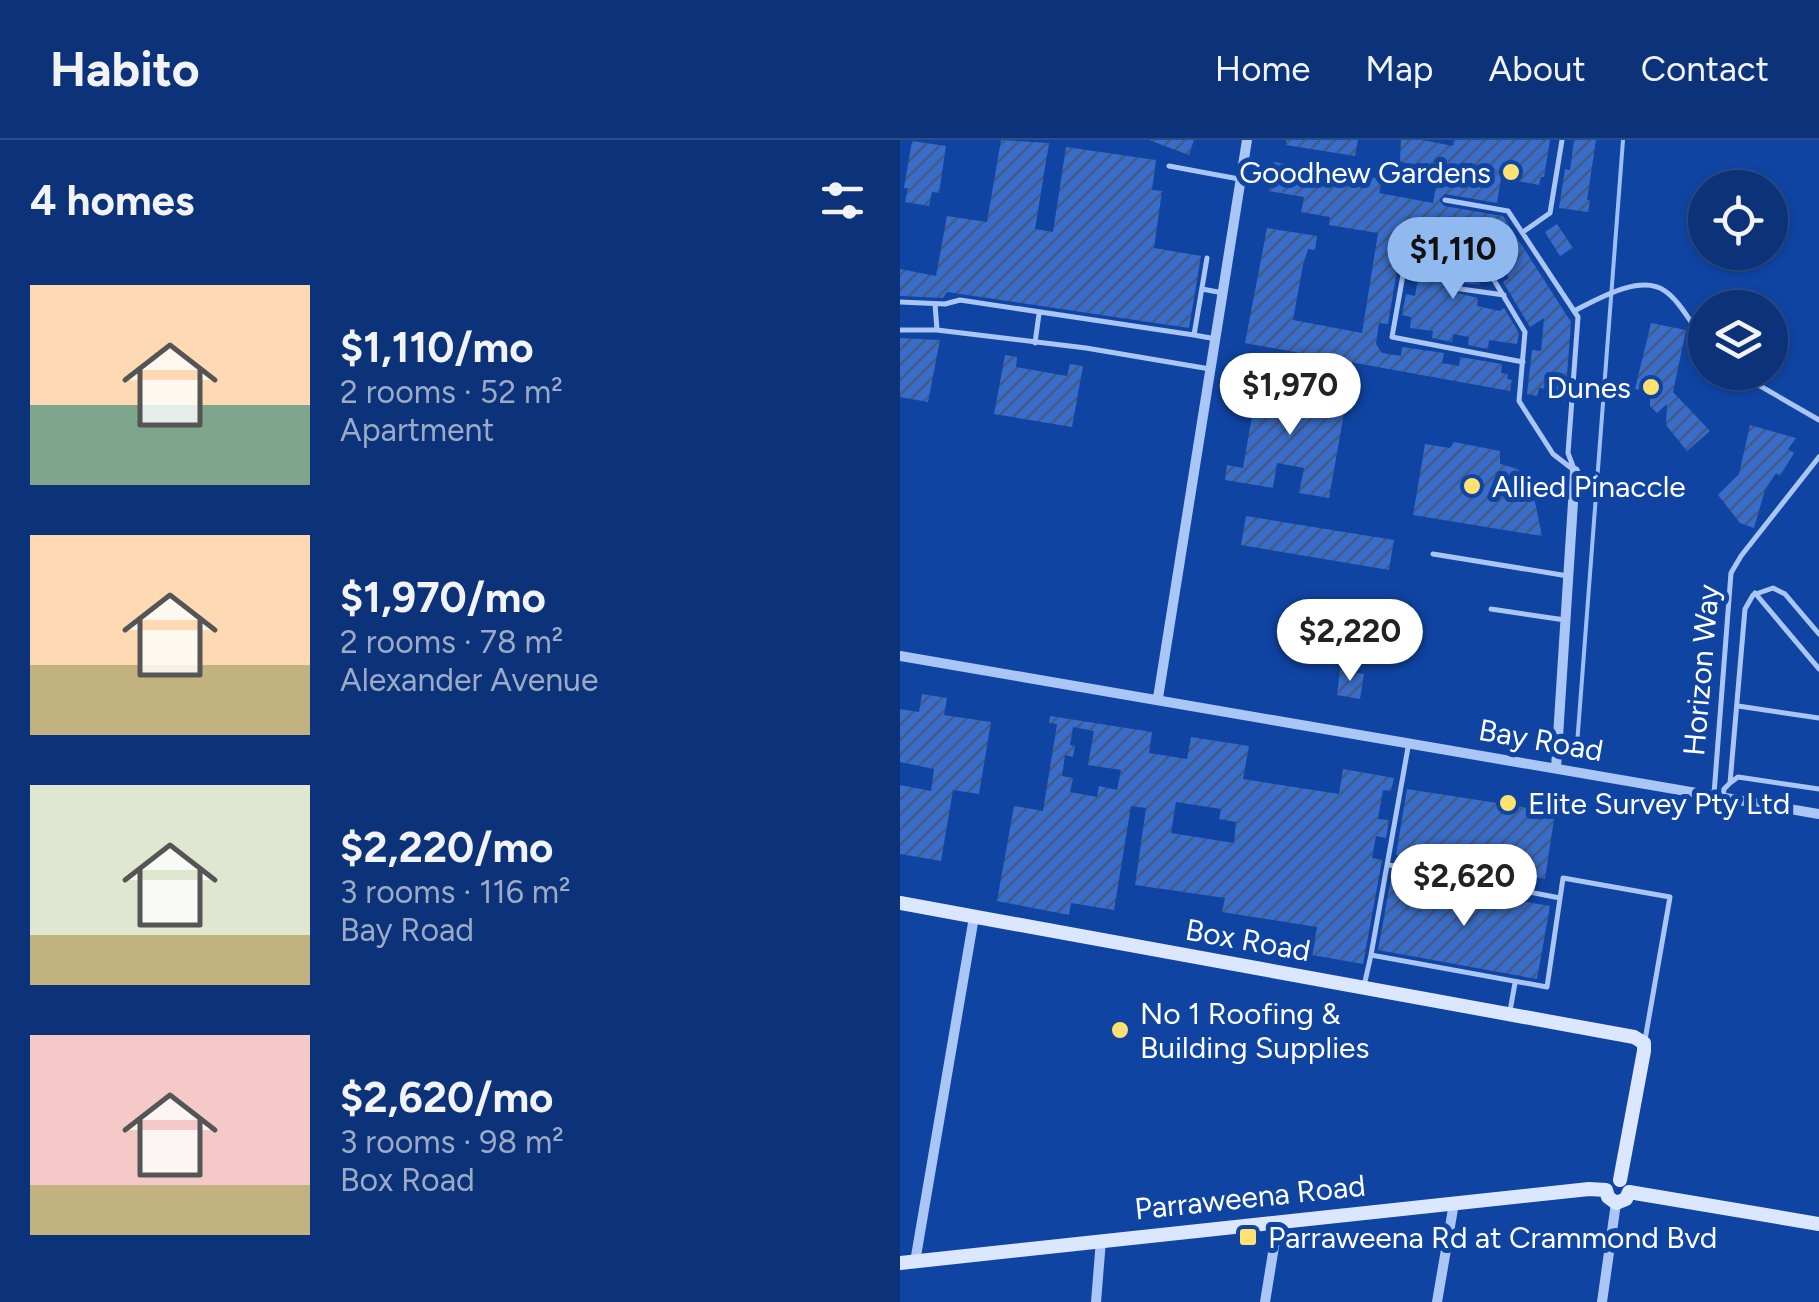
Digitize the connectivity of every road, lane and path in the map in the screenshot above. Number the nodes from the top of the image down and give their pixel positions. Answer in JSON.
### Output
{"nodes":[{"id":1,"x":1247,"y":140,"type":"edge"},
{"id":2,"x":1562,"y":140,"type":"edge"},
{"id":3,"x":1168,"y":166,"type":"dead end"},
{"id":4,"x":1241,"y":179,"type":"junction"},
{"id":5,"x":1445,"y":200,"type":"dead end"},
{"id":6,"x":1523,"y":232,"type":"junction"},
{"id":7,"x":1207,"y":258,"type":"dead end"},
{"id":8,"x":1454,"y":288,"type":"dead end"},
{"id":9,"x":1202,"y":289,"type":"junction"},
{"id":10,"x":1223,"y":293,"type":"junction"},
{"id":11,"x":1504,"y":294,"type":"junction"},
{"id":12,"x":900,"y":302,"type":"edge"},
{"id":13,"x":935,"y":304,"type":"junction"},
{"id":14,"x":1577,"y":309,"type":"junction"},
{"id":15,"x":1039,"y":314,"type":"junction"},
{"id":16,"x":1688,"y":320,"type":"edge"},
{"id":17,"x":900,"y":330,"type":"edge"},
{"id":18,"x":936,"y":330,"type":"junction"},
{"id":19,"x":1194,"y":335,"type":"junction"},
{"id":20,"x":1216,"y":339,"type":"junction"},
{"id":21,"x":1035,"y":343,"type":"junction"},
{"id":22,"x":1523,"y":362,"type":"junction"},
{"id":23,"x":1211,"y":370,"type":"junction"},
{"id":24,"x":1767,"y":390,"type":"edge"},
{"id":25,"x":1819,"y":420,"type":"edge"},
{"id":26,"x":1819,"y":458,"type":"edge"},
{"id":27,"x":1575,"y":472,"type":"junction"},
{"id":28,"x":1433,"y":554,"type":"dead end"},
{"id":29,"x":1568,"y":576,"type":"junction"},
{"id":30,"x":1755,"y":593,"type":"junction"},
{"id":31,"x":1490,"y":609,"type":"dead end"},
{"id":32,"x":1565,"y":620,"type":"junction"},
{"id":33,"x":1819,"y":634,"type":"edge"},
{"id":34,"x":900,"y":656,"type":"edge"},
{"id":35,"x":1819,"y":668,"type":"edge"},
{"id":36,"x":1158,"y":698,"type":"junction"},
{"id":37,"x":1738,"y":706,"type":"junction"},
{"id":38,"x":1819,"y":718,"type":"edge"},
{"id":39,"x":1409,"y":742,"type":"junction"},
{"id":40,"x":1556,"y":768,"type":"junction"},
{"id":41,"x":1730,"y":783,"type":"junction"},
{"id":42,"x":1819,"y":790,"type":"edge"},
{"id":43,"x":1719,"y":796,"type":"junction"},
{"id":44,"x":1819,"y":814,"type":"edge"},
{"id":45,"x":1388,"y":866,"type":"junction"},
{"id":46,"x":1560,"y":898,"type":"junction"},
{"id":47,"x":900,"y":903,"type":"edge"},
{"id":48,"x":974,"y":916,"type":"junction"},
{"id":49,"x":1371,"y":955,"type":"junction"},
{"id":50,"x":1515,"y":982,"type":"junction"},
{"id":51,"x":1364,"y":989,"type":"junction"},
{"id":52,"x":1509,"y":1014,"type":"junction"},
{"id":53,"x":1644,"y":1042,"type":"junction"},
{"id":54,"x":1625,"y":1186,"type":"junction"},
{"id":55,"x":1611,"y":1197,"type":"junction"},
{"id":56,"x":1454,"y":1203,"type":"junction"},
{"id":57,"x":1278,"y":1222,"type":"junction"},
{"id":58,"x":1819,"y":1224,"type":"edge"},
{"id":59,"x":1101,"y":1240,"type":"junction"},
{"id":60,"x":908,"y":1262,"type":"edge"},
{"id":61,"x":1096,"y":1302,"type":"edge"},
{"id":62,"x":1265,"y":1302,"type":"edge"},
{"id":63,"x":1437,"y":1302,"type":"edge"},
{"id":64,"x":1602,"y":1302,"type":"edge"}],
"edges":[{"from":1,"to":4,"type":"street"},
{"from":2,"to":6,"type":"lane"},
{"from":3,"to":4,"type":"lane"},
{"from":4,"to":10,"type":"street"},
{"from":5,"to":6,"type":"lane"},
{"from":6,"to":14,"type":"lane"},
{"from":7,"to":9,"type":"lane"},
{"from":8,"to":11,"type":"lane"},
{"from":9,"to":10,"type":"lane"},
{"from":9,"to":19,"type":"lane"},
{"from":10,"to":20,"type":"street"},
{"from":11,"to":22,"type":"lane"},
{"from":11,"to":22,"type":"lane"},
{"from":12,"to":13,"type":"lane"},
{"from":13,"to":15,"type":"lane"},
{"from":13,"to":18,"type":"lane"},
{"from":14,"to":16,"type":"lane"},
{"from":14,"to":27,"type":"lane"},
{"from":15,"to":19,"type":"lane"},
{"from":15,"to":21,"type":"lane"},
{"from":17,"to":18,"type":"lane"},
{"from":18,"to":21,"type":"lane"},
{"from":19,"to":20,"type":"lane"},
{"from":20,"to":23,"type":"street"},
{"from":21,"to":23,"type":"lane"},
{"from":22,"to":27,"type":"lane"},
{"from":23,"to":36,"type":"street"},
{"from":24,"to":25,"type":"lane"},
{"from":26,"to":43,"type":"lane","name":"Horizon Way"},
{"from":27,"to":29,"type":"street"},
{"from":28,"to":29,"type":"lane"},
{"from":29,"to":32,"type":"street"},
{"from":30,"to":33,"type":"lane"},
{"from":30,"to":35,"type":"lane"},
{"from":30,"to":37,"type":"lane"},
{"from":31,"to":32,"type":"lane"},
{"from":32,"to":40,"type":"street"},
{"from":34,"to":36,"type":"street","name":"Bay Road"},
{"from":36,"to":39,"type":"street","name":"Bay Road"},
{"from":37,"to":38,"type":"lane"},
{"from":37,"to":41,"type":"lane"},
{"from":39,"to":40,"type":"street","name":"Bay Road"},
{"from":39,"to":45,"type":"lane"},
{"from":40,"to":43,"type":"street","name":"Bay Road"},
{"from":41,"to":42,"type":"lane"},
{"from":41,"to":43,"type":"lane"},
{"from":43,"to":44,"type":"street","name":"Bay Road"},
{"from":45,"to":46,"type":"lane"},
{"from":45,"to":49,"type":"lane"},
{"from":46,"to":50,"type":"lane"},
{"from":46,"to":53,"type":"lane"},
{"from":47,"to":48,"type":"street","name":"Box Road"},
{"from":48,"to":51,"type":"street","name":"Box Road"},
{"from":48,"to":60,"type":"street"},
{"from":49,"to":50,"type":"lane"},
{"from":49,"to":51,"type":"lane"},
{"from":50,"to":52,"type":"lane"},
{"from":51,"to":52,"type":"street","name":"Box Road"},
{"from":52,"to":53,"type":"street","name":"Box Road"},
{"from":53,"to":54,"type":"street"},
{"from":54,"to":55,"type":"street"},
{"from":54,"to":58,"type":"street"},
{"from":55,"to":56,"type":"street","name":"Parraweena Road"},
{"from":55,"to":64,"type":"street"},
{"from":56,"to":57,"type":"street","name":"Parraweena Road"},
{"from":56,"to":63,"type":"street"},
{"from":57,"to":59,"type":"street","name":"Parraweena Road"},
{"from":57,"to":62,"type":"street"},
{"from":59,"to":60,"type":"street","name":"Parraweena Road"},
{"from":59,"to":61,"type":"street"}]}
